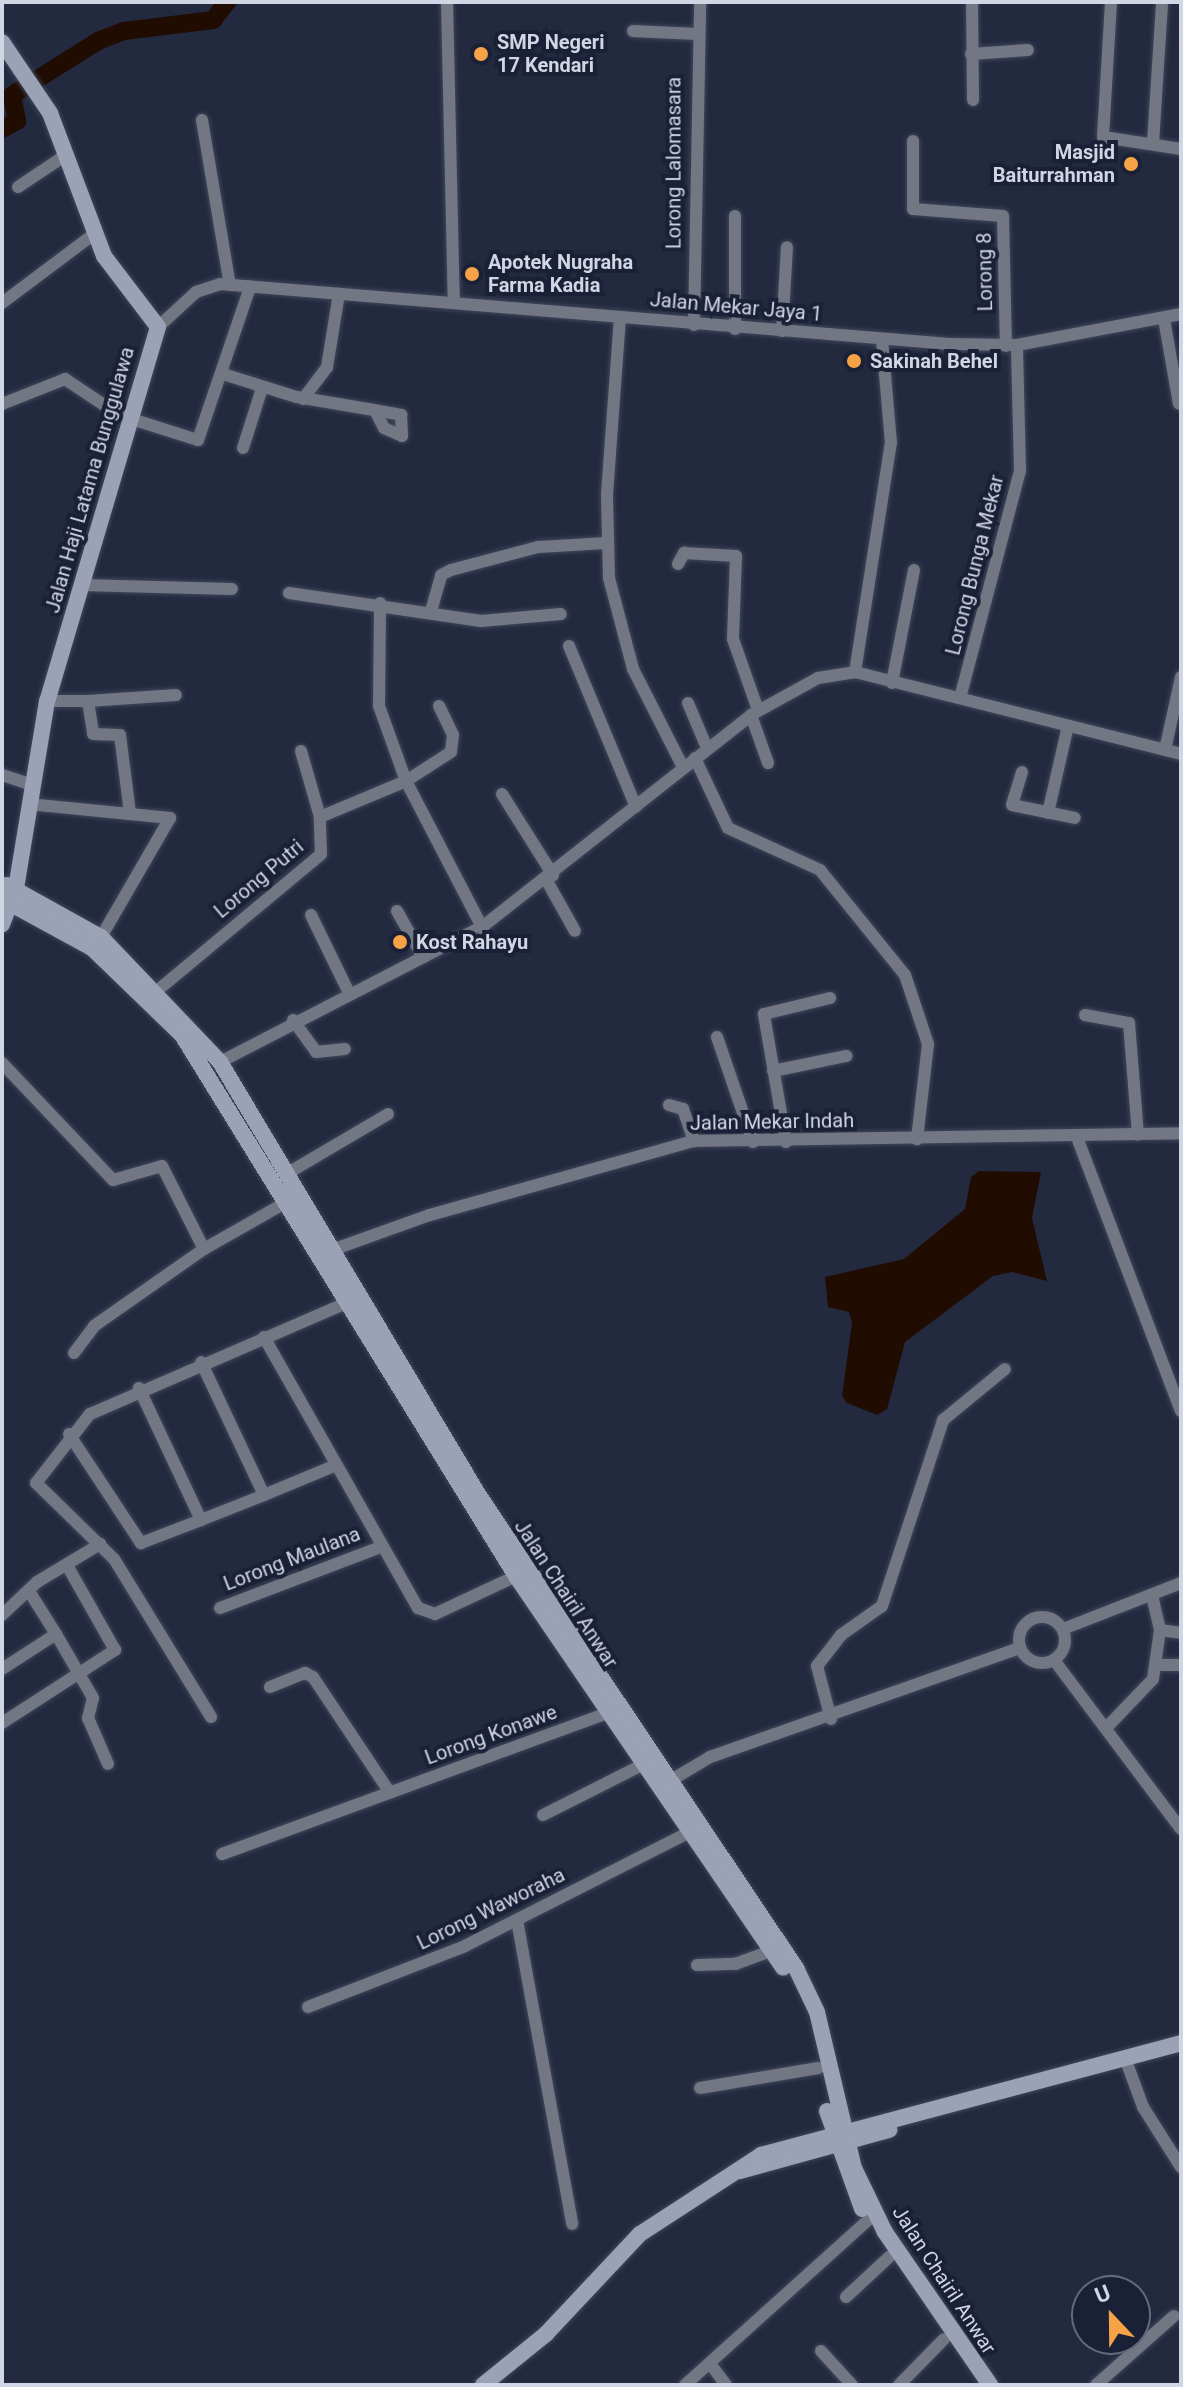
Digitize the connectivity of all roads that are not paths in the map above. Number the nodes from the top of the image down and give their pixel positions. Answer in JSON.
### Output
{"nodes":[{"id":1,"x":447,"y":2,"type":"edge"},
{"id":2,"x":700,"y":2,"type":"edge"},
{"id":3,"x":972,"y":2,"type":"edge"},
{"id":4,"x":1111,"y":2,"type":"edge"},
{"id":5,"x":1162,"y":2,"type":"edge"},
{"id":6,"x":633,"y":31,"type":"dead end"},
{"id":7,"x":697,"y":34,"type":"junction"},
{"id":8,"x":4,"y":48,"type":"edge"},
{"id":9,"x":1028,"y":50,"type":"dead end"},
{"id":10,"x":971,"y":54,"type":"junction"},
{"id":11,"x":973,"y":100,"type":"dead end"},
{"id":12,"x":202,"y":120,"type":"dead end"},
{"id":13,"x":913,"y":141,"type":"dead end"},
{"id":14,"x":1153,"y":143,"type":"junction"},
{"id":15,"x":1181,"y":149,"type":"edge"},
{"id":16,"x":66,"y":155,"type":"junction"},
{"id":17,"x":18,"y":187,"type":"dead end"},
{"id":18,"x":735,"y":216,"type":"dead end"},
{"id":19,"x":94,"y":234,"type":"junction"},
{"id":20,"x":787,"y":247,"type":"dead end"},
{"id":21,"x":230,"y":285,"type":"junction"},
{"id":22,"x":250,"y":287,"type":"junction"},
{"id":23,"x":339,"y":294,"type":"junction"},
{"id":24,"x":2,"y":303,"type":"edge"},
{"id":25,"x":454,"y":303,"type":"junction"},
{"id":26,"x":1181,"y":314,"type":"edge"},
{"id":27,"x":620,"y":317,"type":"junction"},
{"id":28,"x":1164,"y":319,"type":"junction"},
{"id":29,"x":694,"y":325,"type":"junction"},
{"id":30,"x":158,"y":327,"type":"junction"},
{"id":31,"x":735,"y":329,"type":"junction"},
{"id":32,"x":782,"y":331,"type":"junction"},
{"id":33,"x":882,"y":340,"type":"junction"},
{"id":34,"x":1011,"y":345,"type":"junction"},
{"id":35,"x":223,"y":374,"type":"junction"},
{"id":36,"x":262,"y":388,"type":"junction"},
{"id":37,"x":303,"y":399,"type":"junction"},
{"id":38,"x":2,"y":404,"type":"edge"},
{"id":39,"x":1179,"y":404,"type":"dead end"},
{"id":40,"x":375,"y":410,"type":"dead end"},
{"id":41,"x":127,"y":417,"type":"junction"},
{"id":42,"x":243,"y":448,"type":"dead end"},
{"id":43,"x":606,"y":543,"type":"junction"},
{"id":44,"x":678,"y":564,"type":"dead end"},
{"id":45,"x":914,"y":570,"type":"dead end"},
{"id":46,"x":81,"y":585,"type":"junction"},
{"id":47,"x":232,"y":589,"type":"dead end"},
{"id":48,"x":289,"y":593,"type":"dead end"},
{"id":49,"x":380,"y":603,"type":"junction"},
{"id":50,"x":431,"y":611,"type":"junction"},
{"id":51,"x":561,"y":614,"type":"dead end"},
{"id":52,"x":569,"y":646,"type":"dead end"},
{"id":53,"x":855,"y":672,"type":"junction"},
{"id":54,"x":1181,"y":677,"type":"edge"},
{"id":55,"x":892,"y":683,"type":"junction"},
{"id":56,"x":176,"y":695,"type":"dead end"},
{"id":57,"x":960,"y":698,"type":"junction"},
{"id":58,"x":47,"y":701,"type":"junction"},
{"id":59,"x":88,"y":701,"type":"junction"},
{"id":60,"x":688,"y":703,"type":"dead end"},
{"id":61,"x":439,"y":706,"type":"dead end"},
{"id":62,"x":754,"y":713,"type":"junction"},
{"id":63,"x":1068,"y":726,"type":"junction"},
{"id":64,"x":707,"y":748,"type":"junction"},
{"id":65,"x":1165,"y":750,"type":"junction"},
{"id":66,"x":301,"y":751,"type":"dead end"},
{"id":67,"x":1181,"y":754,"type":"edge"},
{"id":68,"x":695,"y":758,"type":"junction"},
{"id":69,"x":768,"y":763,"type":"dead end"},
{"id":70,"x":683,"y":767,"type":"junction"},
{"id":71,"x":1022,"y":772,"type":"dead end"},
{"id":72,"x":2,"y":775,"type":"edge"},
{"id":73,"x":406,"y":781,"type":"junction"},
{"id":74,"x":30,"y":784,"type":"junction"},
{"id":75,"x":502,"y":794,"type":"dead end"},
{"id":76,"x":28,"y":804,"type":"junction"},
{"id":77,"x":636,"y":807,"type":"junction"},
{"id":78,"x":130,"y":813,"type":"junction"},
{"id":79,"x":1048,"y":813,"type":"junction"},
{"id":80,"x":320,"y":817,"type":"junction"},
{"id":81,"x":1075,"y":818,"type":"dead end"},
{"id":82,"x":550,"y":878,"type":"junction"},
{"id":83,"x":9,"y":890,"type":"edge"},
{"id":84,"x":397,"y":911,"type":"dead end"},
{"id":85,"x":311,"y":915,"type":"dead end"},
{"id":86,"x":2,"y":924,"type":"edge"},
{"id":87,"x":482,"y":927,"type":"junction"},
{"id":88,"x":575,"y":931,"type":"dead end"},
{"id":89,"x":101,"y":937,"type":"junction"},
{"id":90,"x":423,"y":957,"type":"junction"},
{"id":91,"x":158,"y":990,"type":"junction"},
{"id":92,"x":349,"y":993,"type":"junction"},
{"id":93,"x":830,"y":998,"type":"dead end"},
{"id":94,"x":1085,"y":1015,"type":"dead end"},
{"id":95,"x":293,"y":1020,"type":"junction"},
{"id":96,"x":717,"y":1037,"type":"dead end"},
{"id":97,"x":345,"y":1049,"type":"dead end"},
{"id":98,"x":846,"y":1056,"type":"dead end"},
{"id":99,"x":220,"y":1062,"type":"junction"},
{"id":100,"x":2,"y":1063,"type":"edge"},
{"id":101,"x":773,"y":1071,"type":"junction"},
{"id":102,"x":669,"y":1105,"type":"dead end"},
{"id":103,"x":388,"y":1114,"type":"dead end"},
{"id":104,"x":1181,"y":1133,"type":"edge"},
{"id":105,"x":1138,"y":1135,"type":"junction"},
{"id":106,"x":917,"y":1139,"type":"junction"},
{"id":107,"x":1078,"y":1140,"type":"junction"},
{"id":108,"x":694,"y":1141,"type":"junction"},
{"id":109,"x":753,"y":1142,"type":"junction"},
{"id":110,"x":786,"y":1142,"type":"junction"},
{"id":111,"x":288,"y":1173,"type":"junction"},
{"id":112,"x":285,"y":1203,"type":"junction"},
{"id":113,"x":204,"y":1249,"type":"junction"},
{"id":114,"x":332,"y":1250,"type":"junction"},
{"id":115,"x":344,"y":1304,"type":"junction"},
{"id":116,"x":264,"y":1337,"type":"junction"},
{"id":117,"x":74,"y":1353,"type":"dead end"},
{"id":118,"x":384,"y":1353,"type":"junction"},
{"id":119,"x":201,"y":1362,"type":"junction"},
{"id":120,"x":1005,"y":1369,"type":"dead end"},
{"id":121,"x":139,"y":1388,"type":"junction"},
{"id":122,"x":1181,"y":1411,"type":"edge"},
{"id":123,"x":69,"y":1434,"type":"junction"},
{"id":124,"x":334,"y":1466,"type":"junction"},
{"id":125,"x":264,"y":1495,"type":"junction"},
{"id":126,"x":201,"y":1520,"type":"junction"},
{"id":127,"x":100,"y":1544,"type":"junction"},
{"id":128,"x":378,"y":1548,"type":"junction"},
{"id":129,"x":67,"y":1565,"type":"junction"},
{"id":130,"x":516,"y":1576,"type":"junction"},
{"id":131,"x":1181,"y":1583,"type":"edge"},
{"id":132,"x":29,"y":1591,"type":"junction"},
{"id":133,"x":1152,"y":1595,"type":"junction"},
{"id":134,"x":220,"y":1608,"type":"dead end"},
{"id":135,"x":2,"y":1615,"type":"edge"},
{"id":136,"x":1063,"y":1629,"type":"junction"},
{"id":137,"x":1160,"y":1630,"type":"junction"},
{"id":138,"x":1181,"y":1633,"type":"edge"},
{"id":139,"x":56,"y":1634,"type":"junction"},
{"id":140,"x":1020,"y":1648,"type":"junction"},
{"id":141,"x":1054,"y":1660,"type":"junction"},
{"id":142,"x":1157,"y":1665,"type":"junction"},
{"id":143,"x":1181,"y":1665,"type":"edge"},
{"id":144,"x":2,"y":1669,"type":"edge"},
{"id":145,"x":80,"y":1671,"type":"junction"},
{"id":146,"x":270,"y":1687,"type":"dead end"},
{"id":147,"x":605,"y":1714,"type":"junction"},
{"id":148,"x":211,"y":1717,"type":"dead end"},
{"id":149,"x":831,"y":1719,"type":"junction"},
{"id":150,"x":2,"y":1723,"type":"edge"},
{"id":151,"x":1107,"y":1727,"type":"junction"},
{"id":152,"x":108,"y":1764,"type":"dead end"},
{"id":153,"x":640,"y":1766,"type":"junction"},
{"id":154,"x":662,"y":1786,"type":"junction"},
{"id":155,"x":390,"y":1793,"type":"junction"},
{"id":156,"x":543,"y":1815,"type":"dead end"},
{"id":157,"x":1181,"y":1829,"type":"edge"},
{"id":158,"x":686,"y":1834,"type":"junction"},
{"id":159,"x":222,"y":1854,"type":"dead end"},
{"id":160,"x":517,"y":1920,"type":"junction"},
{"id":161,"x":770,"y":1951,"type":"junction"},
{"id":162,"x":697,"y":1965,"type":"dead end"},
{"id":163,"x":308,"y":2007,"type":"dead end"},
{"id":164,"x":1181,"y":2043,"type":"edge"},
{"id":165,"x":1125,"y":2058,"type":"junction"},
{"id":166,"x":818,"y":2068,"type":"junction"},
{"id":167,"x":700,"y":2088,"type":"dead end"},
{"id":168,"x":839,"y":2138,"type":"junction"},
{"id":169,"x":1181,"y":2167,"type":"edge"},
{"id":170,"x":868,"y":2220,"type":"junction"},
{"id":171,"x":572,"y":2224,"type":"dead end"},
{"id":172,"x":889,"y":2257,"type":"junction"},
{"id":173,"x":846,"y":2297,"type":"dead end"},
{"id":174,"x":1174,"y":2316,"type":"dead end"},
{"id":175,"x":944,"y":2339,"type":"junction"},
{"id":176,"x":821,"y":2351,"type":"dead end"},
{"id":177,"x":711,"y":2365,"type":"junction"},
{"id":178,"x":984,"y":2384,"type":"edge"},
{"id":179,"x":483,"y":2385,"type":"edge"},
{"id":180,"x":685,"y":2385,"type":"edge"},
{"id":181,"x":726,"y":2385,"type":"edge"},
{"id":182,"x":852,"y":2385,"type":"edge"},
{"id":183,"x":899,"y":2385,"type":"edge"},
{"id":184,"x":1096,"y":2385,"type":"edge"}],
"edges":[{"from":1,"to":25,"type":"street"},
{"from":2,"to":7,"type":"street","name":"Lorong Lalomasara"},
{"from":3,"to":10,"type":"street"},
{"from":4,"to":14,"type":"street"},
{"from":5,"to":14,"type":"street"},
{"from":6,"to":7,"type":"street"},
{"from":7,"to":29,"type":"street","name":"Lorong Lalomasara"},
{"from":8,"to":16,"type":"main road","name":"Jalan Haji Latama Bunggulawa"},
{"from":9,"to":10,"type":"street"},
{"from":10,"to":11,"type":"street"},
{"from":12,"to":21,"type":"street"},
{"from":13,"to":34,"type":"street","name":"Lorong 8"},
{"from":14,"to":15,"type":"street"},
{"from":16,"to":17,"type":"street"},
{"from":16,"to":19,"type":"main road","name":"Jalan Haji Latama Bunggulawa"},
{"from":18,"to":31,"type":"street"},
{"from":19,"to":24,"type":"street"},
{"from":19,"to":30,"type":"main road","name":"Jalan Haji Latama Bunggulawa"},
{"from":20,"to":32,"type":"street"},
{"from":21,"to":22,"type":"street","name":"Jalan Mekar Jaya 1"},
{"from":21,"to":30,"type":"street","name":"Jalan Mekar Jaya 1"},
{"from":22,"to":23,"type":"street","name":"Jalan Mekar Jaya 1"},
{"from":22,"to":35,"type":"street"},
{"from":23,"to":25,"type":"street","name":"Jalan Mekar Jaya 1"},
{"from":23,"to":37,"type":"street"},
{"from":25,"to":27,"type":"street","name":"Jalan Mekar Jaya 1"},
{"from":26,"to":28,"type":"street","name":"Jalan Mekar Jaya 1"},
{"from":27,"to":29,"type":"street","name":"Jalan Mekar Jaya 1"},
{"from":27,"to":43,"type":"street"},
{"from":28,"to":34,"type":"street","name":"Jalan Mekar Jaya 1"},
{"from":28,"to":39,"type":"street"},
{"from":29,"to":31,"type":"street","name":"Jalan Mekar Jaya 1"},
{"from":30,"to":41,"type":"main road","name":"Jalan Haji Latama Bunggulawa"},
{"from":31,"to":32,"type":"street","name":"Jalan Mekar Jaya 1"},
{"from":32,"to":33,"type":"street","name":"Jalan Mekar Jaya 1"},
{"from":33,"to":34,"type":"street","name":"Jalan Mekar Jaya 1"},
{"from":33,"to":53,"type":"street"},
{"from":34,"to":57,"type":"street","name":"Lorong Bunga Mekar"},
{"from":35,"to":36,"type":"street"},
{"from":35,"to":41,"type":"street"},
{"from":36,"to":37,"type":"street"},
{"from":36,"to":42,"type":"street"},
{"from":37,"to":40,"type":"street"},
{"from":38,"to":41,"type":"street"},
{"from":41,"to":46,"type":"main road","name":"Jalan Haji Latama Bunggulawa"},
{"from":43,"to":50,"type":"street"},
{"from":43,"to":70,"type":"street"},
{"from":44,"to":62,"type":"street"},
{"from":45,"to":55,"type":"street"},
{"from":46,"to":47,"type":"street"},
{"from":46,"to":58,"type":"main road","name":"Jalan Haji Latama Bunggulawa"},
{"from":48,"to":49,"type":"street"},
{"from":49,"to":50,"type":"street"},
{"from":49,"to":73,"type":"street"},
{"from":50,"to":51,"type":"street"},
{"from":52,"to":77,"type":"street"},
{"from":53,"to":55,"type":"street"},
{"from":53,"to":62,"type":"street"},
{"from":54,"to":65,"type":"street"},
{"from":55,"to":57,"type":"street"},
{"from":56,"to":59,"type":"street"},
{"from":57,"to":63,"type":"street"},
{"from":58,"to":59,"type":"street"},
{"from":58,"to":74,"type":"main road","name":"Jalan Haji Latama Bunggulawa"},
{"from":59,"to":78,"type":"street"},
{"from":60,"to":64,"type":"street"},
{"from":61,"to":73,"type":"street"},
{"from":62,"to":64,"type":"street"},
{"from":62,"to":69,"type":"street"},
{"from":63,"to":65,"type":"street"},
{"from":63,"to":79,"type":"street"},
{"from":64,"to":68,"type":"street"},
{"from":65,"to":67,"type":"street"},
{"from":66,"to":80,"type":"street"},
{"from":68,"to":70,"type":"street"},
{"from":68,"to":106,"type":"street"},
{"from":70,"to":77,"type":"street"},
{"from":71,"to":79,"type":"street"},
{"from":72,"to":74,"type":"street"},
{"from":73,"to":80,"type":"street"},
{"from":73,"to":87,"type":"street"},
{"from":74,"to":76,"type":"main road","name":"Jalan Haji Latama Bunggulawa"},
{"from":75,"to":82,"type":"street"},
{"from":76,"to":78,"type":"street"},
{"from":76,"to":83,"type":"main road","name":"Jalan Haji Latama Bunggulawa"},
{"from":77,"to":82,"type":"street"},
{"from":78,"to":89,"type":"street"},
{"from":79,"to":81,"type":"street"},
{"from":80,"to":91,"type":"street","name":"Lorong Putri"},
{"from":82,"to":87,"type":"street"},
{"from":82,"to":88,"type":"street"},
{"from":83,"to":86,"type":"main road"},
{"from":83,"to":89,"type":"main road","name":"Jalan Chairil Anwar"},
{"from":83,"to":112,"type":"main road","name":"Jalan Chairil Anwar"},
{"from":84,"to":90,"type":"street"},
{"from":85,"to":92,"type":"street"},
{"from":87,"to":90,"type":"street"},
{"from":89,"to":91,"type":"main road","name":"Jalan Chairil Anwar"},
{"from":90,"to":92,"type":"street"},
{"from":91,"to":99,"type":"main road","name":"Jalan Chairil Anwar"},
{"from":92,"to":95,"type":"street"},
{"from":93,"to":101,"type":"street"},
{"from":94,"to":105,"type":"street"},
{"from":95,"to":97,"type":"street"},
{"from":95,"to":99,"type":"street"},
{"from":96,"to":109,"type":"street"},
{"from":98,"to":101,"type":"street"},
{"from":99,"to":111,"type":"main road","name":"Jalan Chairil Anwar"},
{"from":100,"to":113,"type":"street"},
{"from":101,"to":110,"type":"street"},
{"from":102,"to":108,"type":"street"},
{"from":103,"to":111,"type":"street"},
{"from":104,"to":105,"type":"street","name":"Jalan Mekar Indah"},
{"from":105,"to":107,"type":"street","name":"Jalan Mekar Indah"},
{"from":106,"to":107,"type":"street","name":"Jalan Mekar Indah"},
{"from":106,"to":110,"type":"street","name":"Jalan Mekar Indah"},
{"from":107,"to":122,"type":"street"},
{"from":108,"to":109,"type":"street","name":"Jalan Mekar Indah"},
{"from":108,"to":114,"type":"street","name":"Jalan Mekar Indah"},
{"from":109,"to":110,"type":"street","name":"Jalan Mekar Indah"},
{"from":111,"to":114,"type":"main road","name":"Jalan Chairil Anwar"},
{"from":112,"to":113,"type":"street"},
{"from":112,"to":115,"type":"main road","name":"Jalan Chairil Anwar"},
{"from":113,"to":117,"type":"street"},
{"from":114,"to":118,"type":"main road","name":"Jalan Chairil Anwar"},
{"from":115,"to":116,"type":"street"},
{"from":115,"to":118,"type":"main road","name":"Jalan Chairil Anwar"},
{"from":116,"to":119,"type":"street"},
{"from":116,"to":124,"type":"street"},
{"from":118,"to":130,"type":"main road","name":"Jalan Chairil Anwar"},
{"from":118,"to":154,"type":"main road","name":"Jalan Chairil Anwar"},
{"from":119,"to":121,"type":"street"},
{"from":119,"to":125,"type":"street"},
{"from":120,"to":149,"type":"street"},
{"from":121,"to":123,"type":"street"},
{"from":121,"to":126,"type":"street"},
{"from":123,"to":126,"type":"street"},
{"from":123,"to":127,"type":"street"},
{"from":124,"to":125,"type":"street"},
{"from":124,"to":128,"type":"street"},
{"from":125,"to":126,"type":"street"},
{"from":127,"to":129,"type":"street"},
{"from":127,"to":148,"type":"street"},
{"from":128,"to":130,"type":"street"},
{"from":128,"to":134,"type":"street","name":"Lorong Maulana"},
{"from":129,"to":132,"type":"street"},
{"from":129,"to":145,"type":"street"},
{"from":130,"to":147,"type":"main road","name":"Jalan Chairil Anwar"},
{"from":131,"to":133,"type":"street"},
{"from":132,"to":135,"type":"street"},
{"from":132,"to":139,"type":"street"},
{"from":133,"to":136,"type":"street"},
{"from":133,"to":137,"type":"street"},
{"from":136,"to":140,"type":"street"},
{"from":136,"to":141,"type":"street"},
{"from":137,"to":138,"type":"street"},
{"from":137,"to":142,"type":"street"},
{"from":139,"to":144,"type":"street"},
{"from":139,"to":145,"type":"street"},
{"from":140,"to":141,"type":"street"},
{"from":140,"to":149,"type":"street"},
{"from":141,"to":151,"type":"street"},
{"from":142,"to":143,"type":"street"},
{"from":142,"to":151,"type":"street"},
{"from":145,"to":150,"type":"street"},
{"from":145,"to":152,"type":"street"},
{"from":146,"to":155,"type":"street"},
{"from":147,"to":153,"type":"main road","name":"Jalan Chairil Anwar"},
{"from":147,"to":155,"type":"street","name":"Lorong Konawe"},
{"from":149,"to":154,"type":"street"},
{"from":151,"to":157,"type":"street"},
{"from":153,"to":154,"type":"main road","name":"Jalan Chairil Anwar"},
{"from":153,"to":156,"type":"street"},
{"from":154,"to":158,"type":"main road","name":"Jalan Chairil Anwar"},
{"from":154,"to":168,"type":"main road","name":"Jalan Chairil Anwar"},
{"from":155,"to":159,"type":"street","name":"Lorong Konawe"},
{"from":158,"to":160,"type":"street","name":"Lorong Waworaha"},
{"from":158,"to":161,"type":"main road","name":"Jalan Chairil Anwar"},
{"from":160,"to":163,"type":"street","name":"Lorong Waworaha"},
{"from":160,"to":171,"type":"street"},
{"from":161,"to":162,"type":"street"},
{"from":161,"to":166,"type":"main road","name":"Jalan Chairil Anwar"},
{"from":164,"to":165,"type":"main road"},
{"from":165,"to":168,"type":"main road"},
{"from":165,"to":169,"type":"street"},
{"from":166,"to":167,"type":"street"},
{"from":166,"to":168,"type":"main road","name":"Jalan Chairil Anwar"},
{"from":168,"to":170,"type":"main road","name":"Jalan Chairil Anwar"},
{"from":168,"to":178,"type":"main road","name":"Jalan Chairil Anwar"},
{"from":168,"to":179,"type":"main road"},
{"from":170,"to":172,"type":"main road","name":"Jalan Chairil Anwar"},
{"from":170,"to":177,"type":"street"},
{"from":172,"to":173,"type":"street"},
{"from":172,"to":175,"type":"main road","name":"Jalan Chairil Anwar"},
{"from":174,"to":184,"type":"street"},
{"from":175,"to":178,"type":"main road","name":"Jalan Chairil Anwar"},
{"from":175,"to":183,"type":"street"},
{"from":176,"to":182,"type":"street"},
{"from":177,"to":180,"type":"street"},
{"from":177,"to":181,"type":"street"}]}
